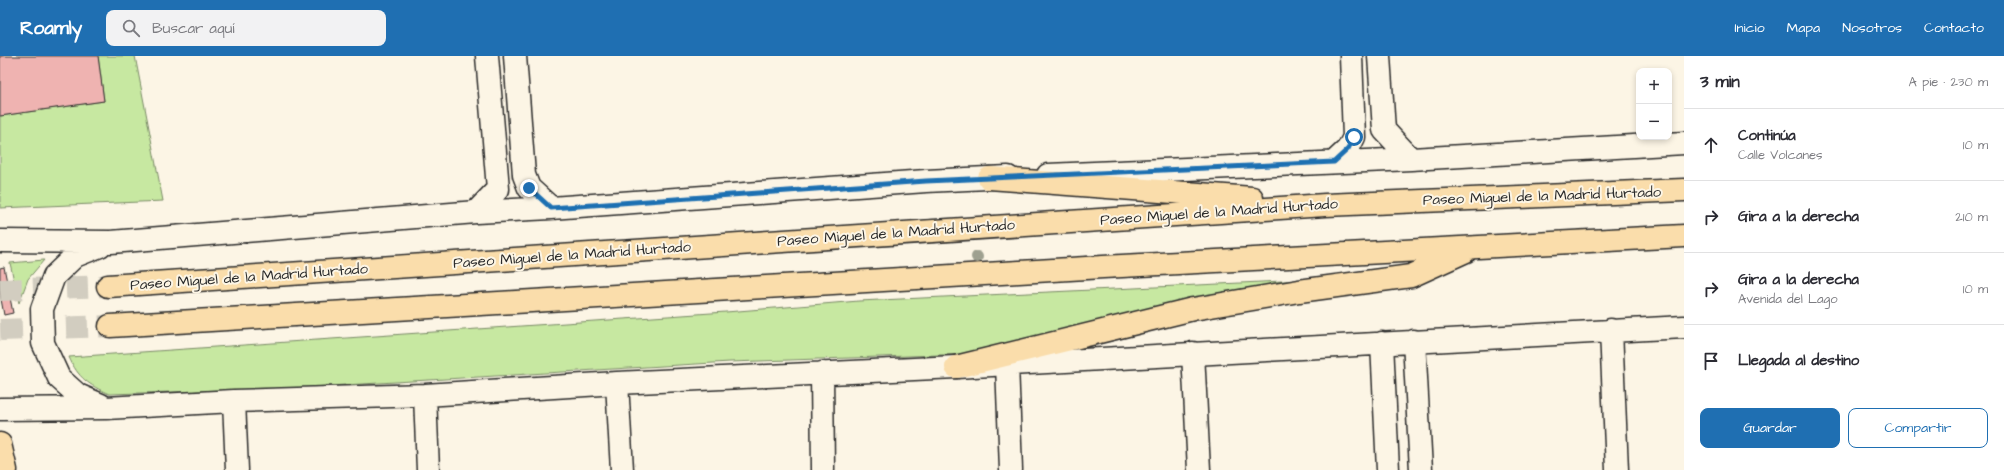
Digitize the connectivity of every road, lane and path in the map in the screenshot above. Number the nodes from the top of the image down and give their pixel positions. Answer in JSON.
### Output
{"nodes":[{"id":1,"x":487,"y":56,"type":"edge"},
{"id":2,"x":515,"y":56,"type":"edge"},
{"id":3,"x":1351,"y":56,"type":"edge"},
{"id":4,"x":1379,"y":56,"type":"edge"},
{"id":5,"x":1684,"y":143,"type":"edge"},
{"id":6,"x":1411,"y":159,"type":"junction"},
{"id":7,"x":1334,"y":162,"type":"junction"},
{"id":8,"x":989,"y":178,"type":"junction"},
{"id":9,"x":1684,"y":190,"type":"edge"},
{"id":10,"x":1325,"y":204,"type":"junction"},
{"id":11,"x":551,"y":208,"type":"junction"},
{"id":12,"x":476,"y":212,"type":"junction"},
{"id":13,"x":1684,"y":236,"type":"edge"},
{"id":14,"x":0,"y":242,"type":"edge"},
{"id":15,"x":111,"y":242,"type":"junction"},
{"id":16,"x":1476,"y":246,"type":"junction"},
{"id":17,"x":108,"y":286,"type":"tunnel mouth"},
{"id":18,"x":110,"y":326,"type":"tunnel mouth"},
{"id":19,"x":1684,"y":328,"type":"edge"},
{"id":20,"x":1611,"y":330,"type":"junction"},
{"id":21,"x":1414,"y":341,"type":"junction"},
{"id":22,"x":1382,"y":343,"type":"junction"},
{"id":23,"x":1193,"y":353,"type":"junction"},
{"id":24,"x":1007,"y":364,"type":"junction"},
{"id":25,"x":956,"y":367,"type":"junction"},
{"id":26,"x":822,"y":374,"type":"junction"},
{"id":27,"x":617,"y":383,"type":"junction"},
{"id":28,"x":425,"y":395,"type":"junction"},
{"id":29,"x":234,"y":400,"type":"junction"},
{"id":30,"x":106,"y":408,"type":"junction"},
{"id":31,"x":0,"y":409,"type":"edge"},
{"id":32,"x":0,"y":444,"type":"edge"},
{"id":33,"x":6,"y":470,"type":"edge"},
{"id":34,"x":237,"y":470,"type":"edge"},
{"id":35,"x":428,"y":470,"type":"edge"},
{"id":36,"x":622,"y":470,"type":"edge"},
{"id":37,"x":823,"y":470,"type":"edge"},
{"id":38,"x":1011,"y":470,"type":"edge"},
{"id":39,"x":1199,"y":470,"type":"edge"},
{"id":40,"x":1388,"y":470,"type":"edge"},
{"id":41,"x":1421,"y":470,"type":"edge"},
{"id":42,"x":1617,"y":470,"type":"edge"}],
"edges":[{"from":1,"to":12,"type":"street"},
{"from":2,"to":11,"type":"street"},
{"from":3,"to":7,"type":"street"},
{"from":4,"to":6,"type":"street"},
{"from":5,"to":6,"type":"street"},
{"from":6,"to":7,"type":"street"},
{"from":7,"to":8,"type":"street"},
{"from":8,"to":10,"type":"main road"},
{"from":8,"to":11,"type":"street"},
{"from":9,"to":10,"type":"main road","name":"Paseo Miguel de la Madrid Hurtado"},
{"from":10,"to":17,"type":"main road","name":"Paseo Miguel de la Madrid Hurtado"},
{"from":11,"to":12,"type":"street"},
{"from":12,"to":15,"type":"street"},
{"from":13,"to":16,"type":"main road"},
{"from":14,"to":15,"type":"street"},
{"from":15,"to":30,"type":"street"},
{"from":16,"to":18,"type":"main road"},
{"from":16,"to":25,"type":"main road"},
{"from":19,"to":20,"type":"street"},
{"from":20,"to":21,"type":"street"},
{"from":20,"to":42,"type":"street"},
{"from":21,"to":22,"type":"street"},
{"from":21,"to":41,"type":"street"},
{"from":22,"to":23,"type":"street"},
{"from":22,"to":40,"type":"street"},
{"from":23,"to":24,"type":"street"},
{"from":23,"to":39,"type":"street"},
{"from":24,"to":25,"type":"street"},
{"from":24,"to":38,"type":"street"},
{"from":25,"to":26,"type":"street"},
{"from":26,"to":27,"type":"street"},
{"from":26,"to":37,"type":"street"},
{"from":27,"to":28,"type":"street"},
{"from":27,"to":36,"type":"street"},
{"from":28,"to":29,"type":"street"},
{"from":28,"to":35,"type":"street"},
{"from":29,"to":30,"type":"street"},
{"from":29,"to":34,"type":"street"},
{"from":30,"to":31,"type":"street"},
{"from":32,"to":33,"type":"main road"}]}
